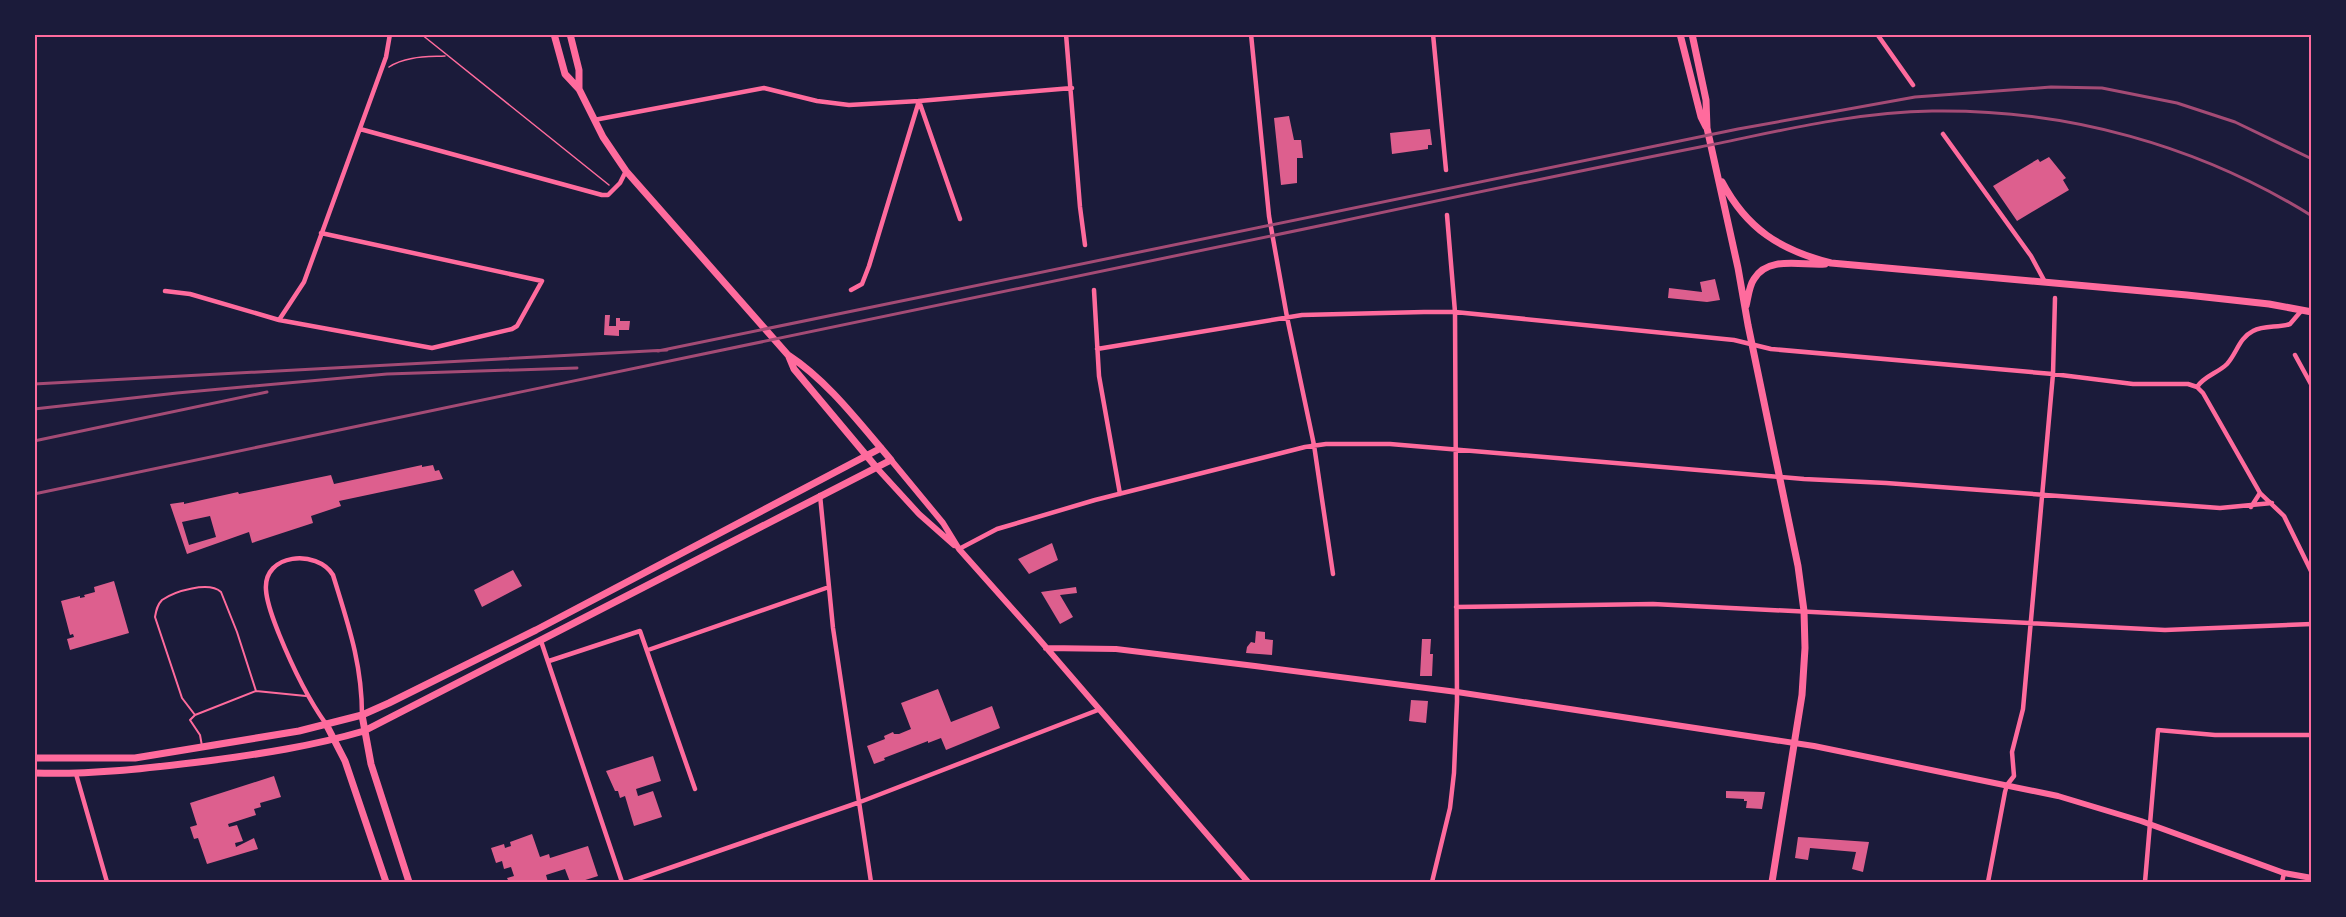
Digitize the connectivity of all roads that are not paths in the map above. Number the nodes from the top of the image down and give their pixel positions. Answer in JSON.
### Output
{"nodes":[{"id":1,"x":390,"y":34,"type":"edge"},
{"id":2,"x":554,"y":34,"type":"edge"},
{"id":3,"x":570,"y":34,"type":"edge"},
{"id":4,"x":1066,"y":34,"type":"edge"},
{"id":5,"x":1251,"y":34,"type":"edge"},
{"id":6,"x":1433,"y":34,"type":"edge"},
{"id":7,"x":1680,"y":34,"type":"edge"},
{"id":8,"x":1692,"y":34,"type":"edge"},
{"id":9,"x":1877,"y":34,"type":"edge"},
{"id":10,"x":1913,"y":86,"type":"dead end"},
{"id":11,"x":1072,"y":88,"type":"junction"},
{"id":12,"x":579,"y":89,"type":"junction"},
{"id":13,"x":919,"y":102,"type":"junction"},
{"id":14,"x":594,"y":120,"type":"junction"},
{"id":15,"x":1707,"y":128,"type":"junction"},
{"id":16,"x":360,"y":129,"type":"junction"},
{"id":17,"x":1943,"y":134,"type":"dead end"},
{"id":18,"x":1446,"y":170,"type":"dead end"},
{"id":19,"x":626,"y":171,"type":"junction"},
{"id":20,"x":1717,"y":171,"type":"junction"},
{"id":21,"x":1447,"y":215,"type":"dead end"},
{"id":22,"x":960,"y":219,"type":"dead end"},
{"id":23,"x":321,"y":233,"type":"junction"},
{"id":24,"x":1085,"y":245,"type":"dead end"},
{"id":25,"x":1831,"y":263,"type":"junction"},
{"id":26,"x":2045,"y":282,"type":"junction"},
{"id":27,"x":851,"y":290,"type":"dead end"},
{"id":28,"x":1094,"y":290,"type":"dead end"},
{"id":29,"x":165,"y":291,"type":"dead end"},
{"id":30,"x":2055,"y":297,"type":"dead end"},
{"id":31,"x":1745,"y":309,"type":"junction"},
{"id":32,"x":2302,"y":310,"type":"junction"},
{"id":33,"x":1455,"y":312,"type":"junction"},
{"id":34,"x":2312,"y":312,"type":"edge"},
{"id":35,"x":1287,"y":317,"type":"junction"},
{"id":36,"x":279,"y":321,"type":"junction"},
{"id":37,"x":1752,"y":344,"type":"junction"},
{"id":38,"x":1097,"y":349,"type":"junction"},
{"id":39,"x":788,"y":355,"type":"junction"},
{"id":40,"x":2295,"y":355,"type":"dead end"},
{"id":41,"x":2053,"y":374,"type":"junction"},
{"id":42,"x":2312,"y":386,"type":"edge"},
{"id":43,"x":2197,"y":387,"type":"junction"},
{"id":44,"x":1314,"y":445,"type":"junction"},
{"id":45,"x":881,"y":448,"type":"junction"},
{"id":46,"x":1455,"y":450,"type":"junction"},
{"id":47,"x":866,"y":456,"type":"junction"},
{"id":48,"x":891,"y":460,"type":"junction"},
{"id":49,"x":876,"y":467,"type":"junction"},
{"id":50,"x":1780,"y":476,"type":"junction"},
{"id":51,"x":2260,"y":493,"type":"junction"},
{"id":52,"x":1120,"y":494,"type":"junction"},
{"id":53,"x":2043,"y":494,"type":"junction"},
{"id":54,"x":820,"y":495,"type":"junction"},
{"id":55,"x":2272,"y":503,"type":"junction"},
{"id":56,"x":2251,"y":507,"type":"junction"},
{"id":57,"x":959,"y":549,"type":"junction"},
{"id":58,"x":2312,"y":573,"type":"edge"},
{"id":59,"x":1333,"y":574,"type":"dead end"},
{"id":60,"x":829,"y":587,"type":"junction"},
{"id":61,"x":1456,"y":607,"type":"junction"},
{"id":62,"x":1804,"y":611,"type":"junction"},
{"id":63,"x":2032,"y":624,"type":"junction"},
{"id":64,"x":2312,"y":624,"type":"edge"},
{"id":65,"x":541,"y":640,"type":"junction"},
{"id":66,"x":1046,"y":648,"type":"junction"},
{"id":67,"x":648,"y":650,"type":"junction"},
{"id":68,"x":549,"y":661,"type":"junction"},
{"id":69,"x":256,"y":691,"type":"junction"},
{"id":70,"x":1457,"y":692,"type":"junction"},
{"id":71,"x":306,"y":696,"type":"junction"},
{"id":72,"x":1098,"y":710,"type":"junction"},
{"id":73,"x":195,"y":715,"type":"junction"},
{"id":74,"x":362,"y":715,"type":"junction"},
{"id":75,"x":326,"y":724,"type":"junction"},
{"id":76,"x":364,"y":731,"type":"junction"},
{"id":77,"x":2312,"y":735,"type":"edge"},
{"id":78,"x":334,"y":740,"type":"junction"},
{"id":79,"x":1794,"y":743,"type":"junction"},
{"id":80,"x":202,"y":748,"type":"junction"},
{"id":81,"x":34,"y":758,"type":"edge"},
{"id":82,"x":34,"y":772,"type":"edge"},
{"id":83,"x":76,"y":774,"type":"junction"},
{"id":84,"x":2007,"y":785,"type":"junction"},
{"id":85,"x":695,"y":789,"type":"dead end"},
{"id":86,"x":860,"y":802,"type":"junction"},
{"id":87,"x":2149,"y":824,"type":"junction"},
{"id":88,"x":2284,"y":873,"type":"junction"},
{"id":89,"x":2312,"y":878,"type":"edge"},
{"id":90,"x":106,"y":882,"type":"edge"},
{"id":91,"x":386,"y":882,"type":"edge"},
{"id":92,"x":409,"y":882,"type":"edge"},
{"id":93,"x":622,"y":882,"type":"edge"},
{"id":94,"x":629,"y":882,"type":"edge"},
{"id":95,"x":871,"y":882,"type":"edge"},
{"id":96,"x":1248,"y":882,"type":"edge"},
{"id":97,"x":1432,"y":882,"type":"edge"},
{"id":98,"x":1772,"y":882,"type":"edge"},
{"id":99,"x":1988,"y":882,"type":"edge"},
{"id":100,"x":2145,"y":882,"type":"edge"},
{"id":101,"x":2282,"y":882,"type":"edge"}],
"edges":[{"from":1,"to":16,"type":"street"},
{"from":2,"to":12,"type":"main road"},
{"from":3,"to":12,"type":"main road"},
{"from":4,"to":11,"type":"street"},
{"from":5,"to":35,"type":"street"},
{"from":6,"to":18,"type":"street"},
{"from":7,"to":15,"type":"main road"},
{"from":8,"to":15,"type":"main road"},
{"from":9,"to":10,"type":"street"},
{"from":11,"to":13,"type":"street"},
{"from":11,"to":24,"type":"street"},
{"from":12,"to":14,"type":"main road"},
{"from":13,"to":14,"type":"street"},
{"from":13,"to":22,"type":"street"},
{"from":13,"to":27,"type":"street"},
{"from":14,"to":19,"type":"main road"},
{"from":15,"to":20,"type":"main road"},
{"from":16,"to":19,"type":"street"},
{"from":16,"to":23,"type":"street"},
{"from":17,"to":26,"type":"street"},
{"from":19,"to":39,"type":"main road"},
{"from":20,"to":25,"type":"main road"},
{"from":20,"to":31,"type":"main road"},
{"from":21,"to":33,"type":"street"},
{"from":23,"to":36,"type":"street"},
{"from":23,"to":36,"type":"street"},
{"from":25,"to":26,"type":"main road"},
{"from":25,"to":31,"type":"main road"},
{"from":26,"to":32,"type":"main road"},
{"from":28,"to":38,"type":"street"},
{"from":29,"to":36,"type":"street"},
{"from":30,"to":41,"type":"street"},
{"from":31,"to":37,"type":"main road"},
{"from":32,"to":34,"type":"main road"},
{"from":32,"to":43,"type":"street"},
{"from":33,"to":35,"type":"street"},
{"from":33,"to":37,"type":"street"},
{"from":33,"to":46,"type":"street"},
{"from":35,"to":38,"type":"street"},
{"from":35,"to":44,"type":"street"},
{"from":37,"to":41,"type":"street"},
{"from":37,"to":50,"type":"main road"},
{"from":38,"to":52,"type":"street"},
{"from":39,"to":45,"type":"main road"},
{"from":39,"to":47,"type":"main road"},
{"from":40,"to":42,"type":"street"},
{"from":41,"to":43,"type":"street"},
{"from":41,"to":53,"type":"street"},
{"from":43,"to":51,"type":"street"},
{"from":44,"to":46,"type":"street"},
{"from":44,"to":52,"type":"street"},
{"from":44,"to":59,"type":"street"},
{"from":45,"to":47,"type":"main road"},
{"from":45,"to":48,"type":"main road"},
{"from":46,"to":50,"type":"street"},
{"from":46,"to":61,"type":"street"},
{"from":47,"to":49,"type":"main road"},
{"from":47,"to":74,"type":"main road"},
{"from":48,"to":49,"type":"main road"},
{"from":48,"to":57,"type":"street"},
{"from":49,"to":54,"type":"main road"},
{"from":49,"to":57,"type":"street"},
{"from":50,"to":53,"type":"street"},
{"from":50,"to":62,"type":"main road"},
{"from":51,"to":55,"type":"street"},
{"from":51,"to":56,"type":"street"},
{"from":52,"to":57,"type":"street"},
{"from":53,"to":56,"type":"street"},
{"from":53,"to":63,"type":"street"},
{"from":54,"to":60,"type":"street"},
{"from":54,"to":65,"type":"main road"},
{"from":55,"to":56,"type":"street"},
{"from":55,"to":58,"type":"street"},
{"from":57,"to":66,"type":"street"},
{"from":60,"to":67,"type":"street"},
{"from":60,"to":86,"type":"street"},
{"from":61,"to":62,"type":"street"},
{"from":61,"to":70,"type":"street"},
{"from":62,"to":63,"type":"street"},
{"from":62,"to":79,"type":"main road"},
{"from":63,"to":64,"type":"street"},
{"from":63,"to":84,"type":"street"},
{"from":65,"to":68,"type":"street"},
{"from":65,"to":76,"type":"main road"},
{"from":66,"to":70,"type":"street"},
{"from":66,"to":72,"type":"street"},
{"from":67,"to":68,"type":"street"},
{"from":67,"to":85,"type":"street"},
{"from":68,"to":93,"type":"street"},
{"from":69,"to":71,"type":"lane"},
{"from":69,"to":73,"type":"lane"},
{"from":69,"to":73,"type":"lane"},
{"from":70,"to":79,"type":"street"},
{"from":70,"to":97,"type":"street"},
{"from":71,"to":74,"type":"street"},
{"from":71,"to":75,"type":"street"},
{"from":72,"to":86,"type":"street"},
{"from":72,"to":96,"type":"street"},
{"from":73,"to":80,"type":"lane"},
{"from":74,"to":75,"type":"main road"},
{"from":74,"to":76,"type":"main road"},
{"from":75,"to":78,"type":"main road"},
{"from":75,"to":80,"type":"main road"},
{"from":76,"to":78,"type":"main road"},
{"from":76,"to":92,"type":"main road"},
{"from":77,"to":87,"type":"street"},
{"from":78,"to":83,"type":"main road"},
{"from":78,"to":91,"type":"main road"},
{"from":79,"to":84,"type":"street"},
{"from":79,"to":98,"type":"main road"},
{"from":80,"to":81,"type":"main road"},
{"from":82,"to":83,"type":"main road"},
{"from":83,"to":90,"type":"street"},
{"from":84,"to":87,"type":"street"},
{"from":84,"to":99,"type":"street"},
{"from":86,"to":94,"type":"street"},
{"from":86,"to":95,"type":"street"},
{"from":87,"to":88,"type":"street"},
{"from":87,"to":100,"type":"street"},
{"from":88,"to":89,"type":"street"},
{"from":88,"to":101,"type":"street"}]}
